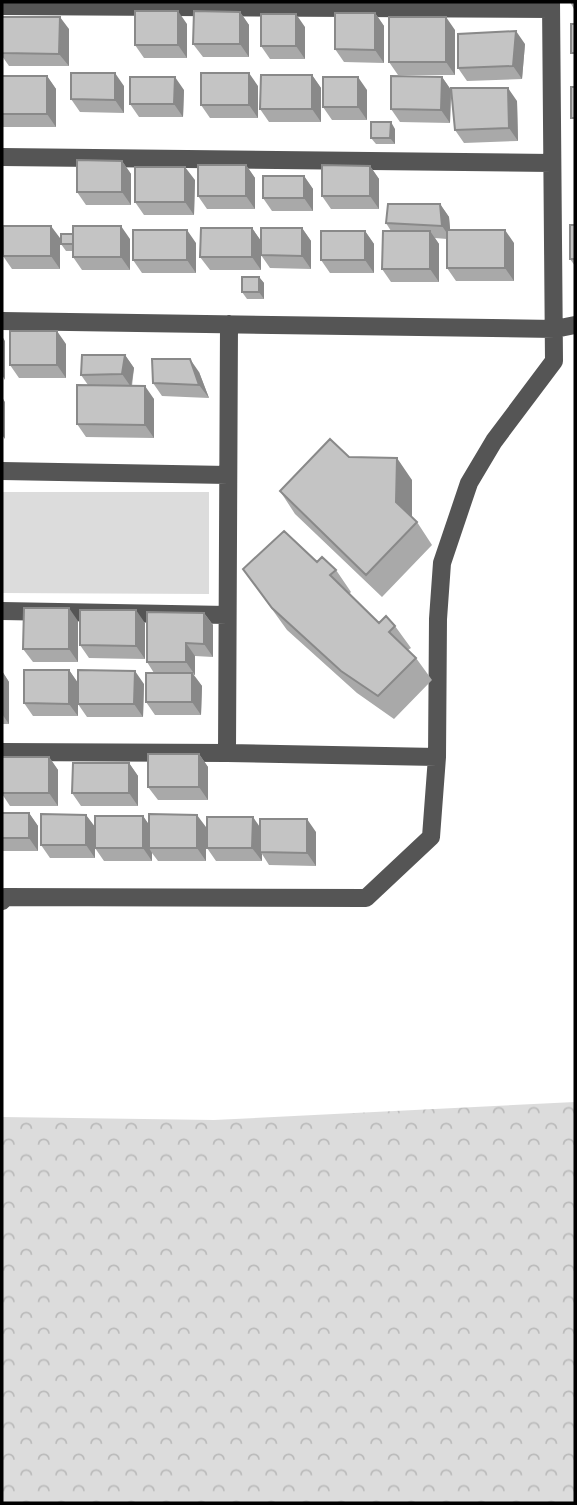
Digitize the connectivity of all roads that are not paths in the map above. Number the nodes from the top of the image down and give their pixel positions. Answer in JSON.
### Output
{"nodes":[{"id":1,"x":551,"y":5,"type":"edge"},
{"id":2,"x":2,"y":6,"type":"edge"},
{"id":3,"x":2,"y":157,"type":"edge"},
{"id":4,"x":552,"y":163,"type":"junction"},
{"id":5,"x":2,"y":321,"type":"edge"},
{"id":6,"x":229,"y":324,"type":"junction"},
{"id":7,"x":575,"y":325,"type":"edge"},
{"id":8,"x":555,"y":330,"type":"junction"},
{"id":9,"x":2,"y":471,"type":"edge"},
{"id":10,"x":228,"y":475,"type":"junction"},
{"id":11,"x":2,"y":611,"type":"edge"},
{"id":12,"x":227,"y":615,"type":"junction"},
{"id":13,"x":2,"y":752,"type":"edge"},
{"id":14,"x":227,"y":753,"type":"junction"},
{"id":15,"x":437,"y":757,"type":"junction"},
{"id":16,"x":2,"y":901,"type":"edge"}],
"edges":[{"from":1,"to":2,"type":"street"},
{"from":1,"to":4,"type":"street"},
{"from":3,"to":4,"type":"street"},
{"from":4,"to":8,"type":"street"},
{"from":5,"to":6,"type":"street"},
{"from":6,"to":8,"type":"street"},
{"from":6,"to":10,"type":"street"},
{"from":7,"to":8,"type":"street"},
{"from":8,"to":15,"type":"street"},
{"from":9,"to":10,"type":"street"},
{"from":10,"to":12,"type":"street"},
{"from":11,"to":12,"type":"street"},
{"from":12,"to":14,"type":"street"},
{"from":13,"to":14,"type":"street"},
{"from":14,"to":15,"type":"street"},
{"from":15,"to":16,"type":"street"}]}
